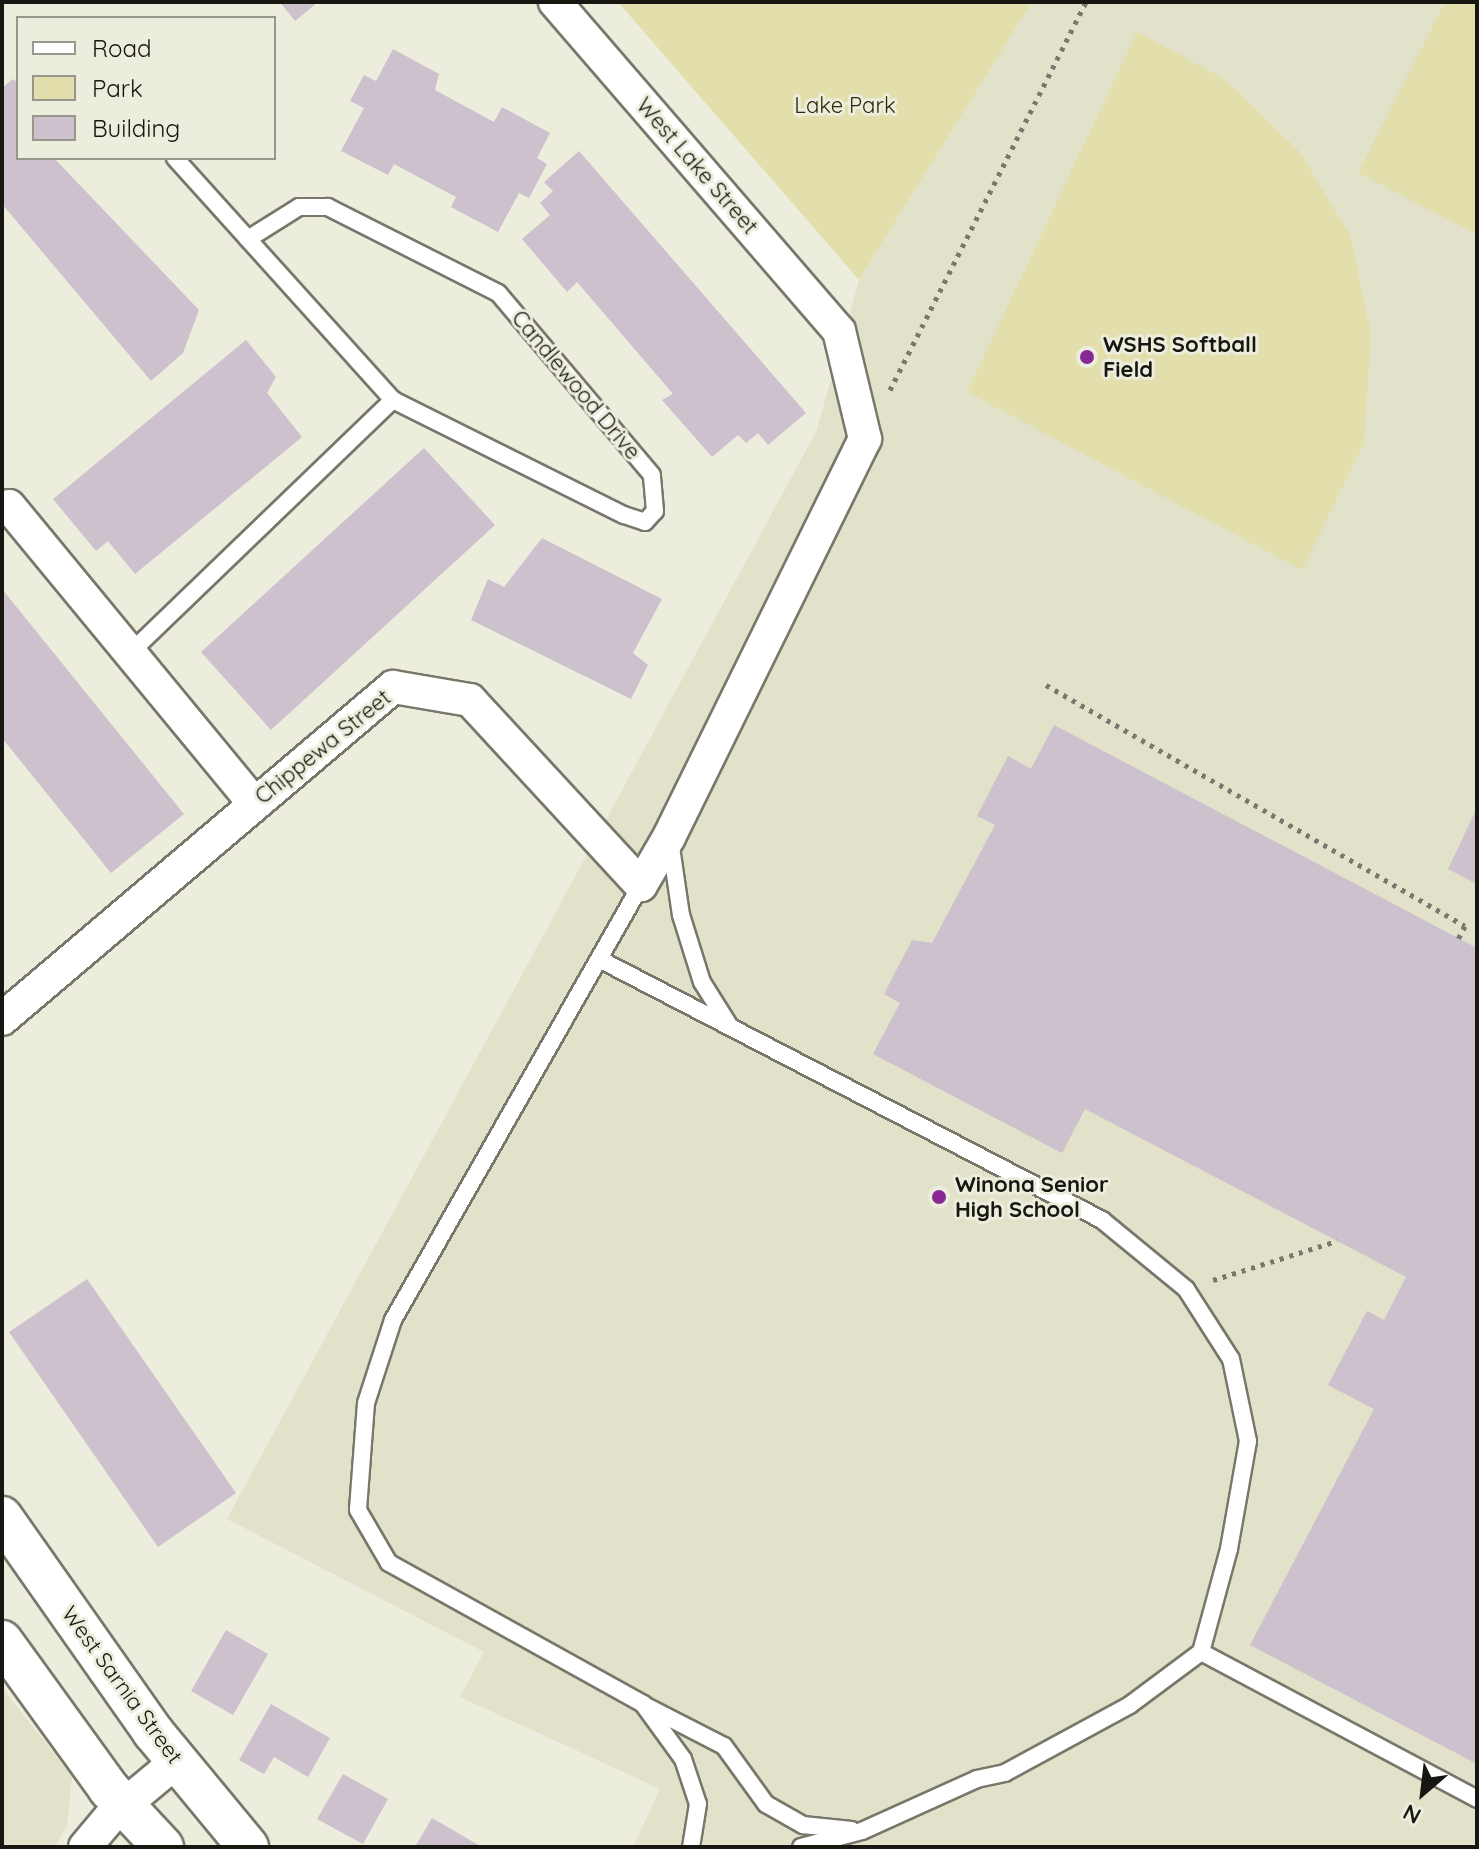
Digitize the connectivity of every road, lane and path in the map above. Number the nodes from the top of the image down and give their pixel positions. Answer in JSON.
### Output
{"nodes":[{"id":1,"x":555,"y":2,"type":"edge"},
{"id":2,"x":1086,"y":2,"type":"edge"},
{"id":3,"x":177,"y":160,"type":"edge"},
{"id":4,"x":248,"y":239,"type":"junction"},
{"id":5,"x":393,"y":400,"type":"junction"},
{"id":6,"x":865,"y":439,"type":"junction"},
{"id":7,"x":9,"y":506,"type":"dead end"},
{"id":8,"x":131,"y":652,"type":"junction"},
{"id":9,"x":1046,"y":685,"type":"dead end"},
{"id":10,"x":254,"y":803,"type":"junction"},
{"id":11,"x":669,"y":837,"type":"junction"},
{"id":12,"x":641,"y":885,"type":"junction"},
{"id":13,"x":1458,"y":939,"type":"dead end"},
{"id":14,"x":599,"y":959,"type":"junction"},
{"id":15,"x":2,"y":1019,"type":"edge"},
{"id":16,"x":730,"y":1027,"type":"junction"},
{"id":17,"x":1337,"y":1241,"type":"dead end"},
{"id":18,"x":1186,"y":1289,"type":"junction"},
{"id":19,"x":2,"y":1517,"type":"edge"},
{"id":20,"x":2,"y":1641,"type":"edge"},
{"id":21,"x":1201,"y":1652,"type":"junction"},
{"id":22,"x":643,"y":1704,"type":"junction"},
{"id":23,"x":177,"y":1761,"type":"junction"},
{"id":24,"x":1477,"y":1799,"type":"edge"},
{"id":25,"x":125,"y":1806,"type":"junction"},
{"id":26,"x":862,"y":1831,"type":"junction"},
{"id":27,"x":85,"y":1847,"type":"edge"},
{"id":28,"x":163,"y":1847,"type":"edge"},
{"id":29,"x":248,"y":1847,"type":"edge"},
{"id":30,"x":691,"y":1847,"type":"edge"},
{"id":31,"x":801,"y":1847,"type":"edge"}],
"edges":[{"from":1,"to":6,"type":"street","name":"West Lake Street"},
{"from":2,"to":6,"type":"path"},
{"from":3,"to":4,"type":"lane","name":"Candlewood Drive"},
{"from":4,"to":5,"type":"lane","name":"Candlewood Drive"},
{"from":4,"to":5,"type":"lane","name":"Candlewood Drive"},
{"from":5,"to":8,"type":"lane"},
{"from":6,"to":11,"type":"street"},
{"from":7,"to":8,"type":"street"},
{"from":8,"to":10,"type":"street"},
{"from":9,"to":13,"type":"path"},
{"from":10,"to":12,"type":"street","name":"Chippewa Street"},
{"from":10,"to":15,"type":"street","name":"Chippewa Street"},
{"from":11,"to":12,"type":"street"},
{"from":11,"to":16,"type":"lane"},
{"from":12,"to":14,"type":"lane"},
{"from":14,"to":16,"type":"lane"},
{"from":14,"to":22,"type":"lane"},
{"from":16,"to":18,"type":"lane"},
{"from":17,"to":18,"type":"path"},
{"from":18,"to":21,"type":"lane"},
{"from":19,"to":23,"type":"street","name":"West Sarnia Street"},
{"from":20,"to":25,"type":"street"},
{"from":21,"to":24,"type":"lane"},
{"from":21,"to":26,"type":"lane"},
{"from":22,"to":26,"type":"lane"},
{"from":22,"to":30,"type":"lane"},
{"from":23,"to":25,"type":"street"},
{"from":23,"to":29,"type":"street","name":"West Sarnia Street"},
{"from":25,"to":27,"type":"street"},
{"from":25,"to":28,"type":"street"},
{"from":26,"to":31,"type":"lane"}]}
